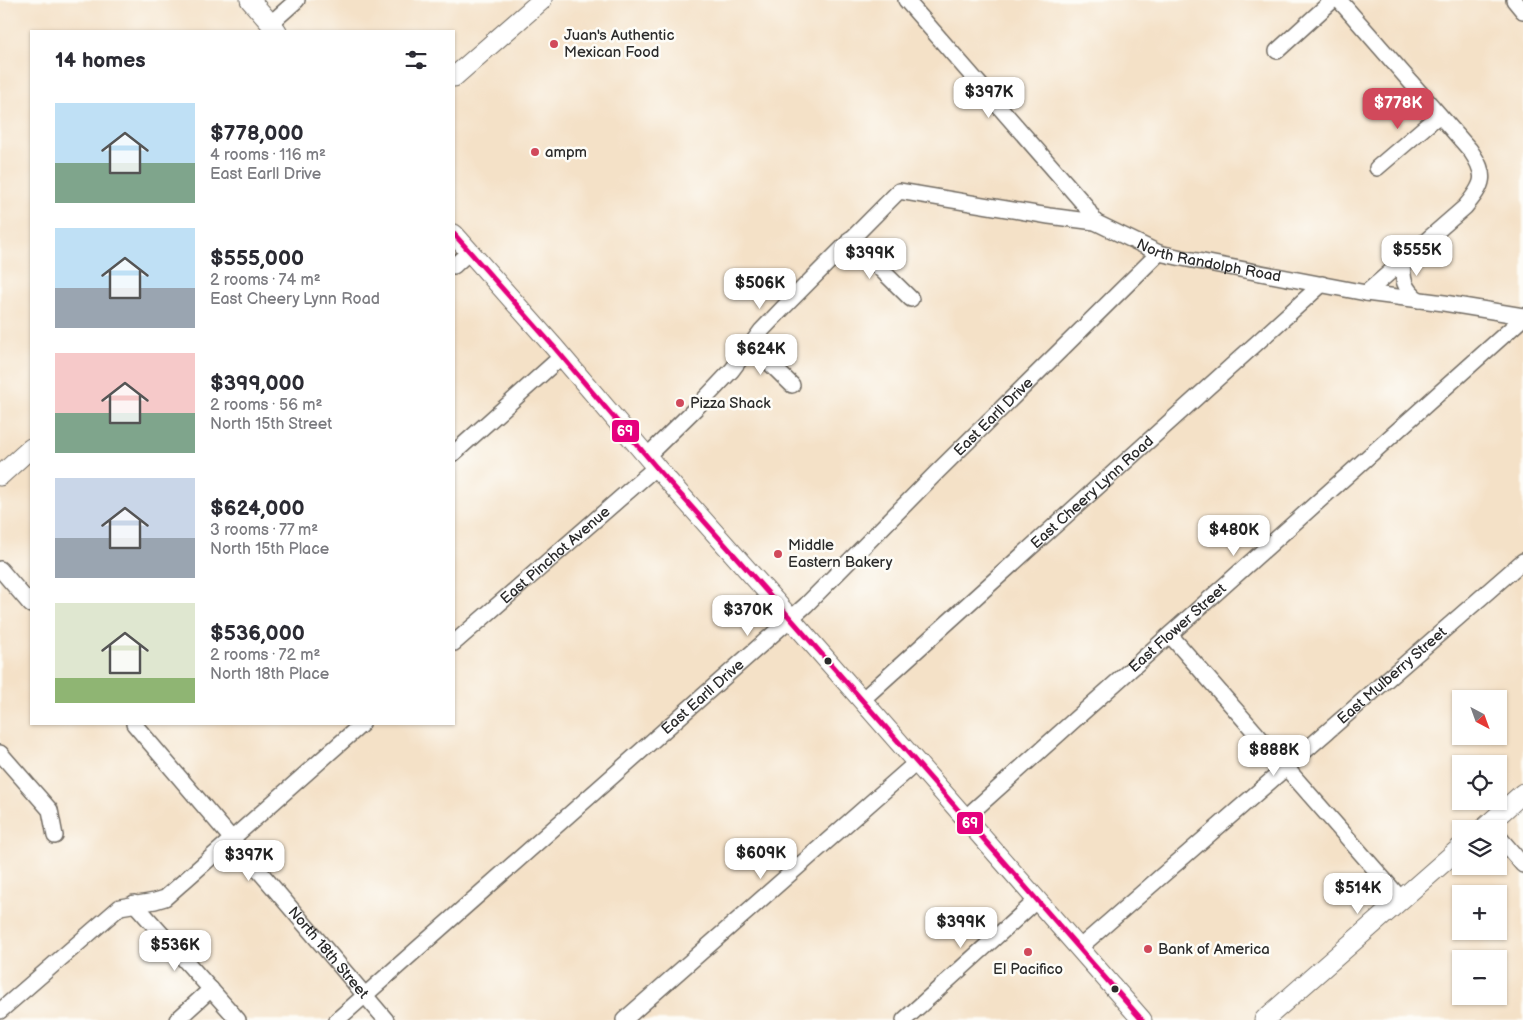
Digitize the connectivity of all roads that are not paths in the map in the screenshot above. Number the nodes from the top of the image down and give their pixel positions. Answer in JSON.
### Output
{"nodes":[{"id":1,"x":250,"y":0,"type":"edge"},
{"id":2,"x":297,"y":0,"type":"edge"},
{"id":3,"x":542,"y":0,"type":"edge"},
{"id":4,"x":906,"y":0,"type":"edge"},
{"id":5,"x":1333,"y":0,"type":"edge"},
{"id":6,"x":1339,"y":0,"type":"edge"},
{"id":7,"x":1514,"y":0,"type":"edge"},
{"id":8,"x":1523,"y":11,"type":"edge"},
{"id":9,"x":273,"y":27,"type":"edge"},
{"id":10,"x":1277,"y":51,"type":"dead end"},
{"id":11,"x":455,"y":76,"type":"edge"},
{"id":12,"x":1439,"y":115,"type":"junction"},
{"id":13,"x":1377,"y":168,"type":"dead end"},
{"id":14,"x":899,"y":191,"type":"joint"},
{"id":15,"x":1095,"y":222,"type":"junction"},
{"id":16,"x":455,"y":235,"type":"edge"},
{"id":17,"x":850,"y":239,"type":"junction"},
{"id":18,"x":469,"y":252,"type":"junction"},
{"id":19,"x":1159,"y":252,"type":"junction"},
{"id":20,"x":1403,"y":260,"type":"junction"},
{"id":21,"x":455,"y":265,"type":"edge"},
{"id":22,"x":1322,"y":284,"type":"junction"},
{"id":23,"x":1366,"y":293,"type":"junction"},
{"id":24,"x":912,"y":299,"type":"dead end"},
{"id":25,"x":1418,"y":300,"type":"junction"},
{"id":26,"x":1523,"y":317,"type":"edge"},
{"id":27,"x":751,"y":345,"type":"junction"},
{"id":28,"x":562,"y":356,"type":"junction"},
{"id":29,"x":792,"y":385,"type":"dead end"},
{"id":30,"x":30,"y":449,"type":"edge"},
{"id":31,"x":455,"y":452,"type":"edge"},
{"id":32,"x":651,"y":461,"type":"junction"},
{"id":33,"x":0,"y":476,"type":"edge"},
{"id":34,"x":1523,"y":561,"type":"edge"},
{"id":35,"x":0,"y":569,"type":"edge"},
{"id":36,"x":30,"y":604,"type":"edge"},
{"id":37,"x":791,"y":619,"type":"junction"},
{"id":38,"x":1170,"y":635,"type":"junction"},
{"id":39,"x":455,"y":642,"type":"edge"},
{"id":40,"x":862,"y":700,"type":"junction"},
{"id":41,"x":361,"y":725,"type":"edge"},
{"id":42,"x":141,"y":726,"type":"edge"},
{"id":43,"x":0,"y":753,"type":"edge"},
{"id":44,"x":917,"y":762,"type":"junction"},
{"id":45,"x":1286,"y":768,"type":"junction"},
{"id":46,"x":1523,"y":793,"type":"edge"},
{"id":47,"x":965,"y":818,"type":"junction"},
{"id":48,"x":1499,"y":820,"type":"edge"},
{"id":49,"x":55,"y":836,"type":"dead end"},
{"id":50,"x":233,"y":838,"type":"junction"},
{"id":51,"x":1507,"y":848,"type":"edge"},
{"id":52,"x":1452,"y":855,"type":"edge"},
{"id":53,"x":1523,"y":865,"type":"edge"},
{"id":54,"x":1401,"y":899,"type":"junction"},
{"id":55,"x":1037,"y":900,"type":"junction"},
{"id":56,"x":134,"y":903,"type":"junction"},
{"id":57,"x":1079,"y":948,"type":"junction"},
{"id":58,"x":211,"y":989,"type":"junction"},
{"id":59,"x":365,"y":995,"type":"junction"},
{"id":60,"x":0,"y":1010,"type":"edge"},
{"id":61,"x":177,"y":1020,"type":"edge"},
{"id":62,"x":238,"y":1020,"type":"edge"},
{"id":63,"x":337,"y":1020,"type":"edge"},
{"id":64,"x":386,"y":1020,"type":"edge"},
{"id":65,"x":624,"y":1020,"type":"edge"},
{"id":66,"x":904,"y":1020,"type":"edge"},
{"id":67,"x":1142,"y":1020,"type":"edge"},
{"id":68,"x":1264,"y":1020,"type":"edge"}],
"edges":[{"from":1,"to":9,"type":"main road"},
{"from":2,"to":9,"type":"street"},
{"from":3,"to":11,"type":"main road"},
{"from":4,"to":15,"type":"street"},
{"from":5,"to":10,"type":"street"},
{"from":6,"to":12,"type":"street"},
{"from":7,"to":8,"type":"street"},
{"from":12,"to":13,"type":"street"},
{"from":12,"to":20,"type":"street"},
{"from":14,"to":15,"type":"street","name":"North Randolph Road"},
{"from":14,"to":17,"type":"street","name":"East Pinchot Avenue"},
{"from":15,"to":19,"type":"street","name":"North Randolph Road"},
{"from":16,"to":18,"type":"main road"},
{"from":17,"to":24,"type":"street"},
{"from":17,"to":27,"type":"street","name":"East Pinchot Avenue"},
{"from":18,"to":21,"type":"street"},
{"from":18,"to":28,"type":"main road"},
{"from":19,"to":22,"type":"street","name":"North Randolph Road"},
{"from":19,"to":37,"type":"street","name":"East Earll Drive"},
{"from":20,"to":23,"type":"street"},
{"from":20,"to":25,"type":"street"},
{"from":22,"to":23,"type":"street","name":"North Randolph Road"},
{"from":22,"to":40,"type":"street","name":"East Cheery Lynn Road"},
{"from":23,"to":25,"type":"street","name":"North Randolph Road"},
{"from":25,"to":26,"type":"street","name":"North Randolph Road"},
{"from":26,"to":38,"type":"street","name":"East Flower Street"},
{"from":27,"to":29,"type":"street"},
{"from":27,"to":32,"type":"street","name":"East Pinchot Avenue"},
{"from":28,"to":31,"type":"street"},
{"from":28,"to":32,"type":"main road"},
{"from":30,"to":33,"type":"main road"},
{"from":32,"to":37,"type":"main road"},
{"from":32,"to":39,"type":"street","name":"East Pinchot Avenue"},
{"from":34,"to":45,"type":"street","name":"East Mulberry Street"},
{"from":35,"to":36,"type":"street"},
{"from":37,"to":40,"type":"main road"},
{"from":37,"to":59,"type":"street","name":"East Earll Drive"},
{"from":38,"to":45,"type":"street"},
{"from":38,"to":47,"type":"street","name":"East Flower Street"},
{"from":40,"to":44,"type":"main road"},
{"from":41,"to":50,"type":"street"},
{"from":42,"to":50,"type":"street","name":"North 18th Street"},
{"from":43,"to":49,"type":"street"},
{"from":44,"to":47,"type":"main road"},
{"from":44,"to":65,"type":"street"},
{"from":45,"to":54,"type":"street"},
{"from":45,"to":57,"type":"street","name":"East Mulberry Street"},
{"from":46,"to":48,"type":"main road"},
{"from":47,"to":55,"type":"main road"},
{"from":50,"to":56,"type":"street"},
{"from":50,"to":59,"type":"street","name":"North 18th Street"},
{"from":51,"to":53,"type":"street"},
{"from":52,"to":54,"type":"main road"},
{"from":54,"to":68,"type":"main road"},
{"from":55,"to":57,"type":"main road"},
{"from":55,"to":66,"type":"street"},
{"from":56,"to":58,"type":"street"},
{"from":56,"to":60,"type":"street"},
{"from":57,"to":67,"type":"main road"},
{"from":58,"to":61,"type":"street"},
{"from":58,"to":62,"type":"street"},
{"from":59,"to":63,"type":"street","name":"East Earll Drive"},
{"from":59,"to":64,"type":"street","name":"North 18th Street"}]}
